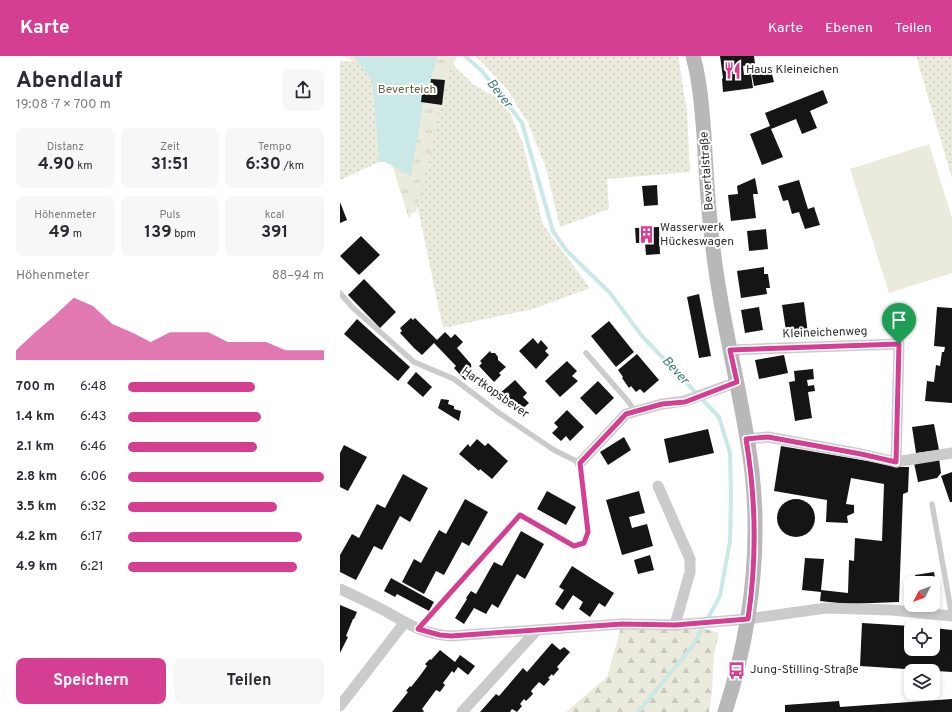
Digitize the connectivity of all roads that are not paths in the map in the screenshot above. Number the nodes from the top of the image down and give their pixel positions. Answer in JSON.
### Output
{"nodes":[{"id":1,"x":693,"y":56,"type":"edge"},
{"id":2,"x":340,"y":293,"type":"edge"},
{"id":3,"x":730,"y":350,"type":"junction"},
{"id":4,"x":586,"y":353,"type":"dead end"},
{"id":5,"x":737,"y":382,"type":"junction"},
{"id":6,"x":635,"y":411,"type":"junction"},
{"id":7,"x":746,"y":439,"type":"junction"},
{"id":8,"x":952,"y":453,"type":"edge"},
{"id":9,"x":896,"y":462,"type":"junction"},
{"id":10,"x":580,"y":463,"type":"junction"},
{"id":11,"x":658,"y":486,"type":"dead end"},
{"id":12,"x":932,"y":504,"type":"dead end"},
{"id":13,"x":340,"y":589,"type":"edge"},
{"id":14,"x":952,"y":616,"type":"edge"},
{"id":15,"x":748,"y":619,"type":"junction"},
{"id":16,"x":405,"y":622,"type":"junction"},
{"id":17,"x":675,"y":625,"type":"junction"},
{"id":18,"x":418,"y":629,"type":"junction"},
{"id":19,"x":536,"y":631,"type":"junction"},
{"id":20,"x":340,"y":706,"type":"edge"},
{"id":21,"x":462,"y":712,"type":"edge"},
{"id":22,"x":725,"y":712,"type":"edge"}],
"edges":[{"from":1,"to":3,"type":"street","name":"Bevertalstraße"},
{"from":2,"to":10,"type":"lane","name":"Hartkopsbever"},
{"from":3,"to":5,"type":"street","name":"Bevertalstraße"},
{"from":3,"to":9,"type":"street","name":"Kleineichenweg"},
{"from":4,"to":6,"type":"lane"},
{"from":5,"to":6,"type":"street"},
{"from":5,"to":7,"type":"street","name":"Bevertalstraße"},
{"from":6,"to":10,"type":"street"},
{"from":7,"to":9,"type":"street"},
{"from":7,"to":15,"type":"street","name":"Bevertalstraße"},
{"from":8,"to":9,"type":"street"},
{"from":10,"to":18,"type":"lane"},
{"from":11,"to":17,"type":"street"},
{"from":12,"to":14,"type":"lane"},
{"from":13,"to":16,"type":"street"},
{"from":14,"to":15,"type":"street"},
{"from":15,"to":17,"type":"street"},
{"from":15,"to":22,"type":"street","name":"Bevertalstraße"},
{"from":16,"to":18,"type":"street"},
{"from":16,"to":20,"type":"street"},
{"from":17,"to":19,"type":"street"},
{"from":18,"to":19,"type":"street"},
{"from":19,"to":21,"type":"street"}]}
